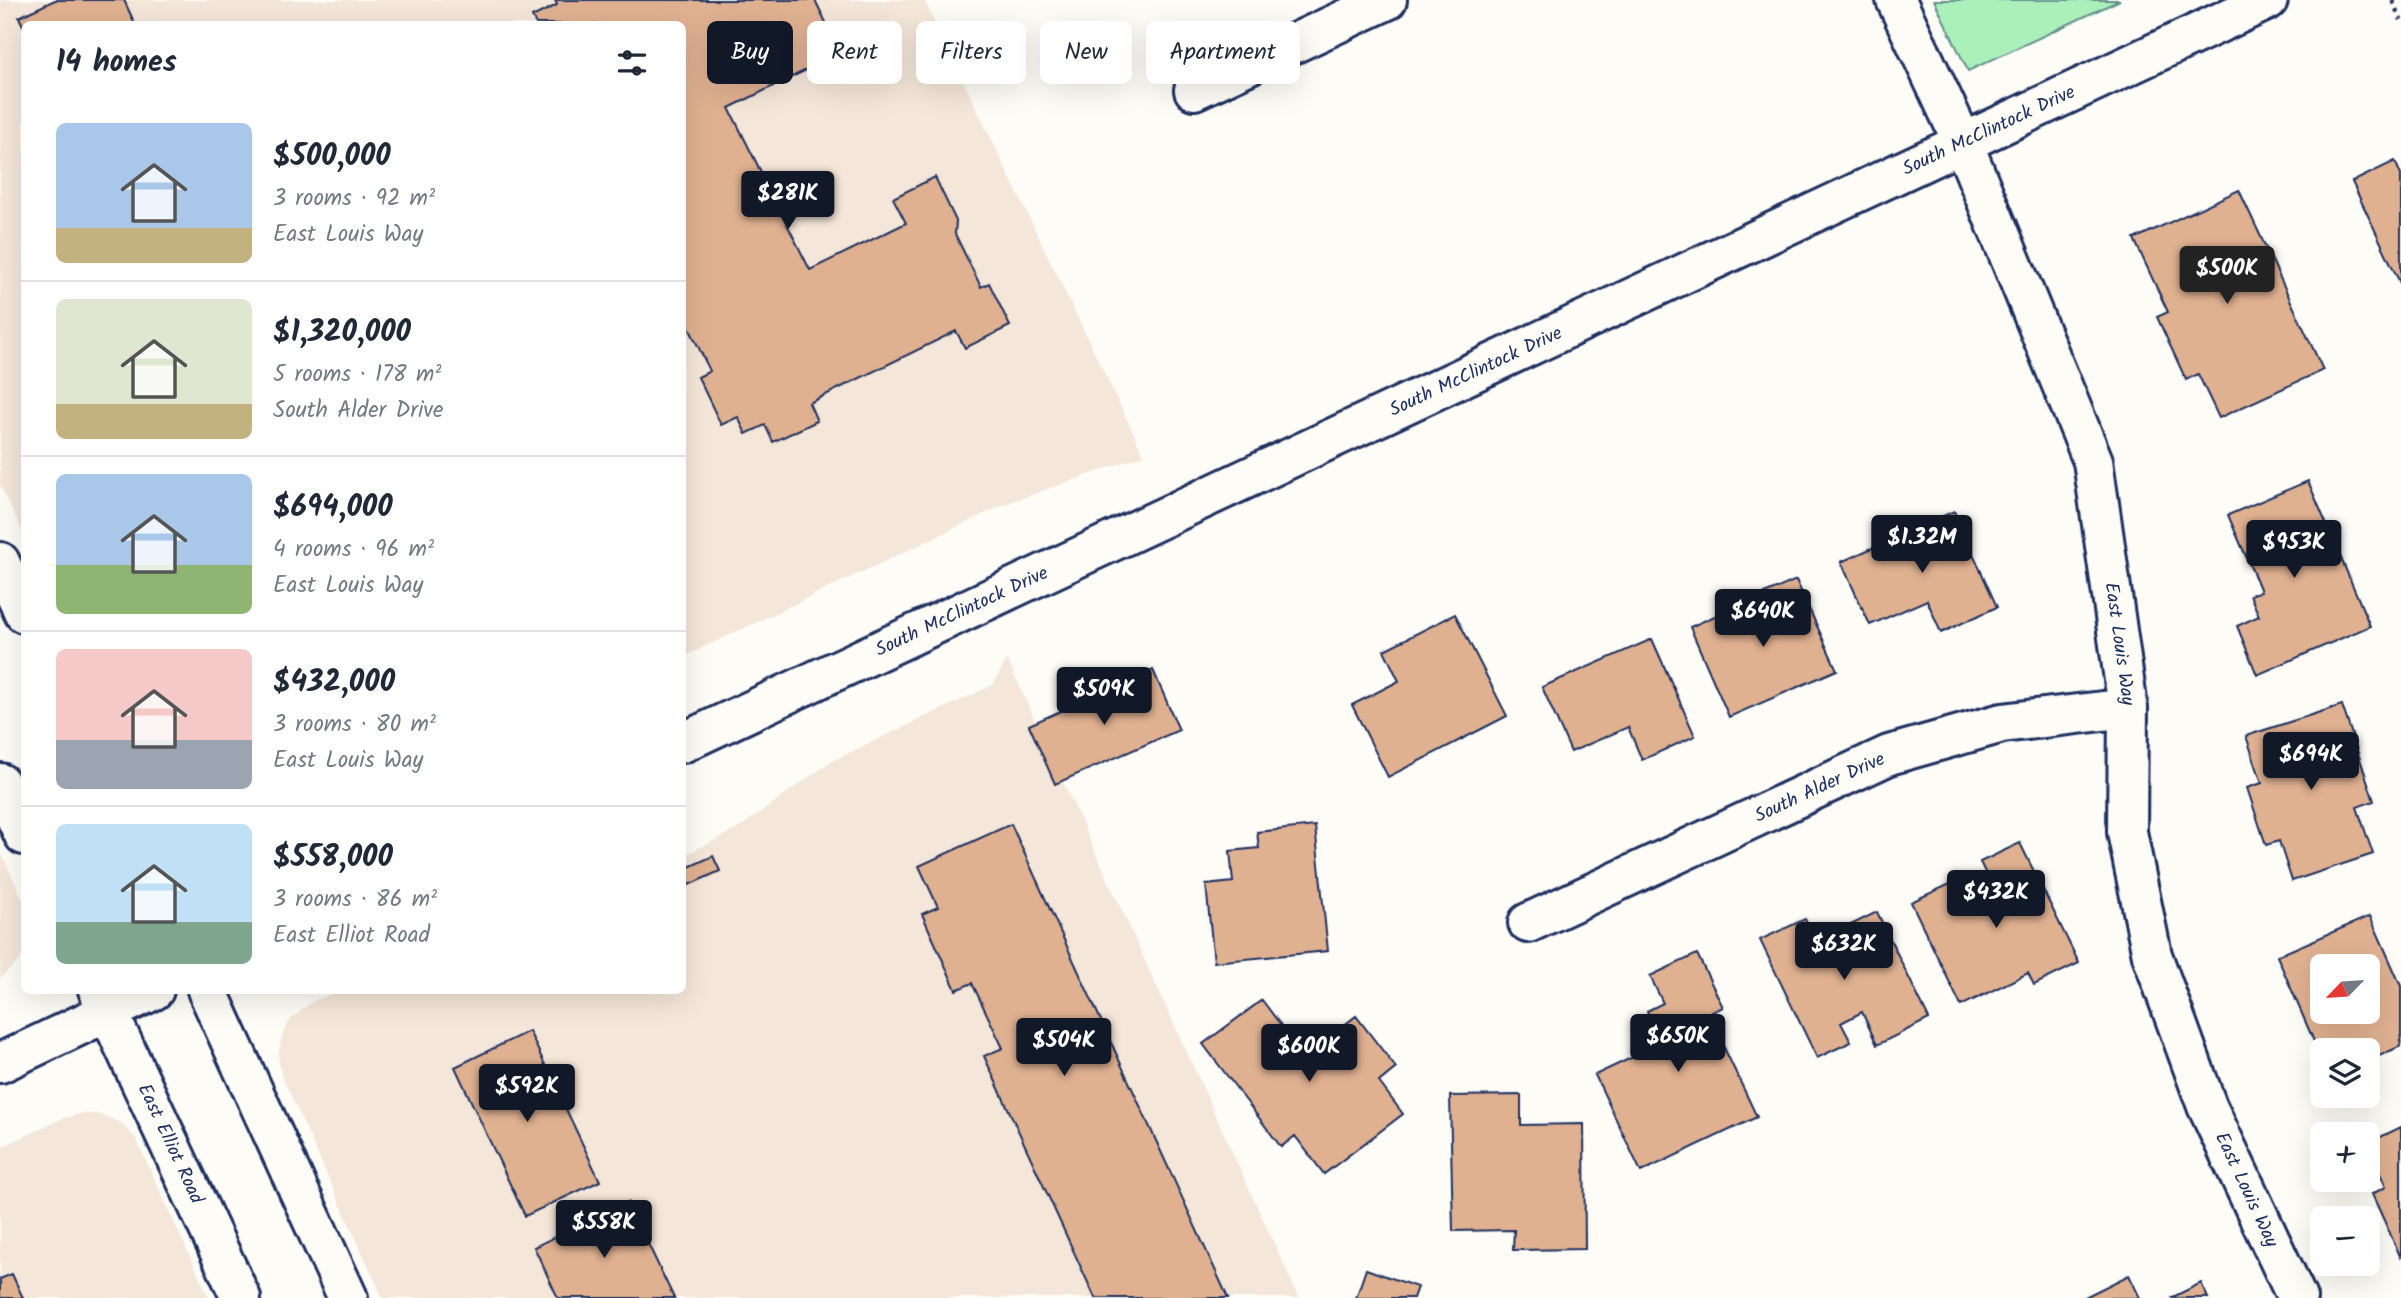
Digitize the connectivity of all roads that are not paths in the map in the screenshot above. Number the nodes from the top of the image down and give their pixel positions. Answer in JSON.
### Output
{"nodes":[{"id":1,"x":1387,"y":0,"type":"edge"},
{"id":2,"x":1896,"y":0,"type":"edge"},
{"id":3,"x":2268,"y":0,"type":"edge"},
{"id":4,"x":1194,"y":90,"type":"dead end"},
{"id":5,"x":1963,"y":144,"type":"junction"},
{"id":6,"x":0,"y":562,"type":"edge"},
{"id":7,"x":21,"y":607,"type":"edge"},
{"id":8,"x":2128,"y":708,"type":"junction"},
{"id":9,"x":686,"y":741,"type":"edge"},
{"id":10,"x":0,"y":783,"type":"edge"},
{"id":11,"x":21,"y":828,"type":"edge"},
{"id":12,"x":1528,"y":923,"type":"dead end"},
{"id":13,"x":135,"y":994,"type":"edge"},
{"id":14,"x":209,"y":994,"type":"edge"},
{"id":15,"x":103,"y":1001,"type":"edge"},
{"id":16,"x":0,"y":1063,"type":"edge"},
{"id":17,"x":241,"y":1298,"type":"edge"},
{"id":18,"x":348,"y":1298,"type":"edge"},
{"id":19,"x":2297,"y":1298,"type":"edge"}],
"edges":[{"from":1,"to":4,"type":"main road"},
{"from":2,"to":5,"type":"main road","name":"East Louis Way"},
{"from":3,"to":5,"type":"main road","name":"South McClintock Drive"},
{"from":5,"to":8,"type":"main road","name":"East Louis Way"},
{"from":5,"to":9,"type":"main road","name":"South McClintock Drive"},
{"from":6,"to":7,"type":"main road"},
{"from":8,"to":12,"type":"main road","name":"South Alder Drive"},
{"from":8,"to":19,"type":"main road","name":"East Louis Way"},
{"from":10,"to":11,"type":"main road"},
{"from":13,"to":15,"type":"main road"},
{"from":14,"to":18,"type":"main road"},
{"from":15,"to":16,"type":"main road"},
{"from":15,"to":17,"type":"main road","name":"East Elliot Road"}]}
